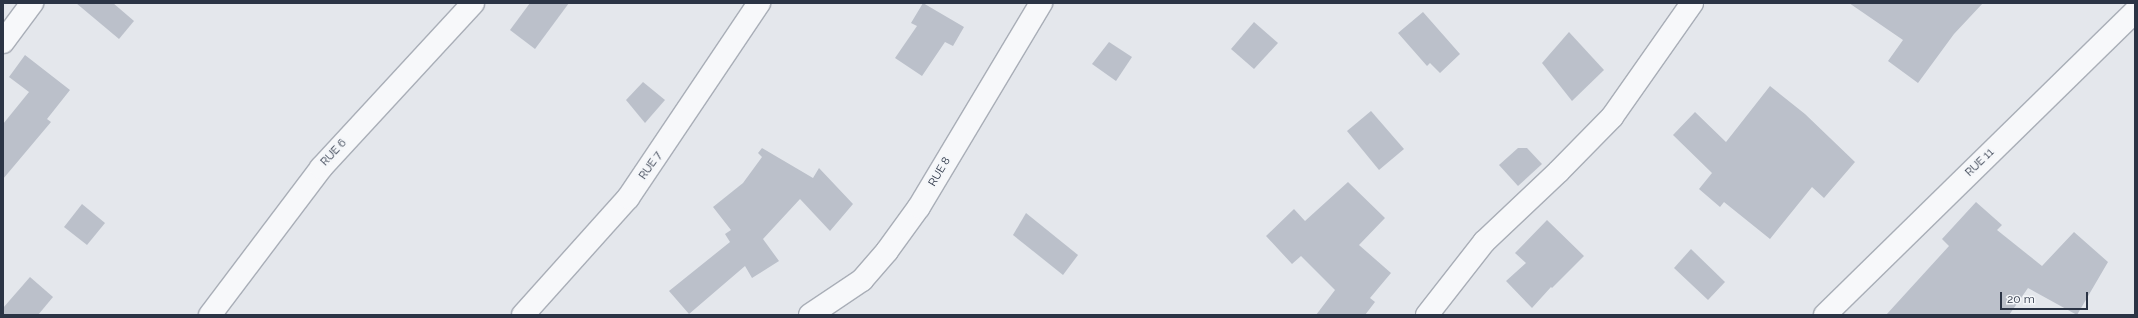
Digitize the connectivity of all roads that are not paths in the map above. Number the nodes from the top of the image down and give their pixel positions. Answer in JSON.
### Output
{"nodes":[{"id":1,"x":32,"y":3,"type":"edge"},
{"id":2,"x":473,"y":3,"type":"edge"},
{"id":3,"x":759,"y":3,"type":"edge"},
{"id":4,"x":1041,"y":3,"type":"edge"},
{"id":5,"x":1692,"y":3,"type":"edge"},
{"id":6,"x":2135,"y":11,"type":"edge"},
{"id":7,"x":3,"y":42,"type":"edge"},
{"id":8,"x":210,"y":315,"type":"edge"},
{"id":9,"x":524,"y":315,"type":"edge"},
{"id":10,"x":810,"y":315,"type":"edge"},
{"id":11,"x":1427,"y":315,"type":"edge"},
{"id":12,"x":1825,"y":315,"type":"edge"}],
"edges":[{"from":1,"to":7,"type":"street"},
{"from":2,"to":8,"type":"street","name":"RUE 6"},
{"from":3,"to":9,"type":"street","name":"RUE 7"},
{"from":4,"to":10,"type":"street","name":"RUE 8"},
{"from":5,"to":11,"type":"street"},
{"from":6,"to":12,"type":"street","name":"RUE 11"}]}
